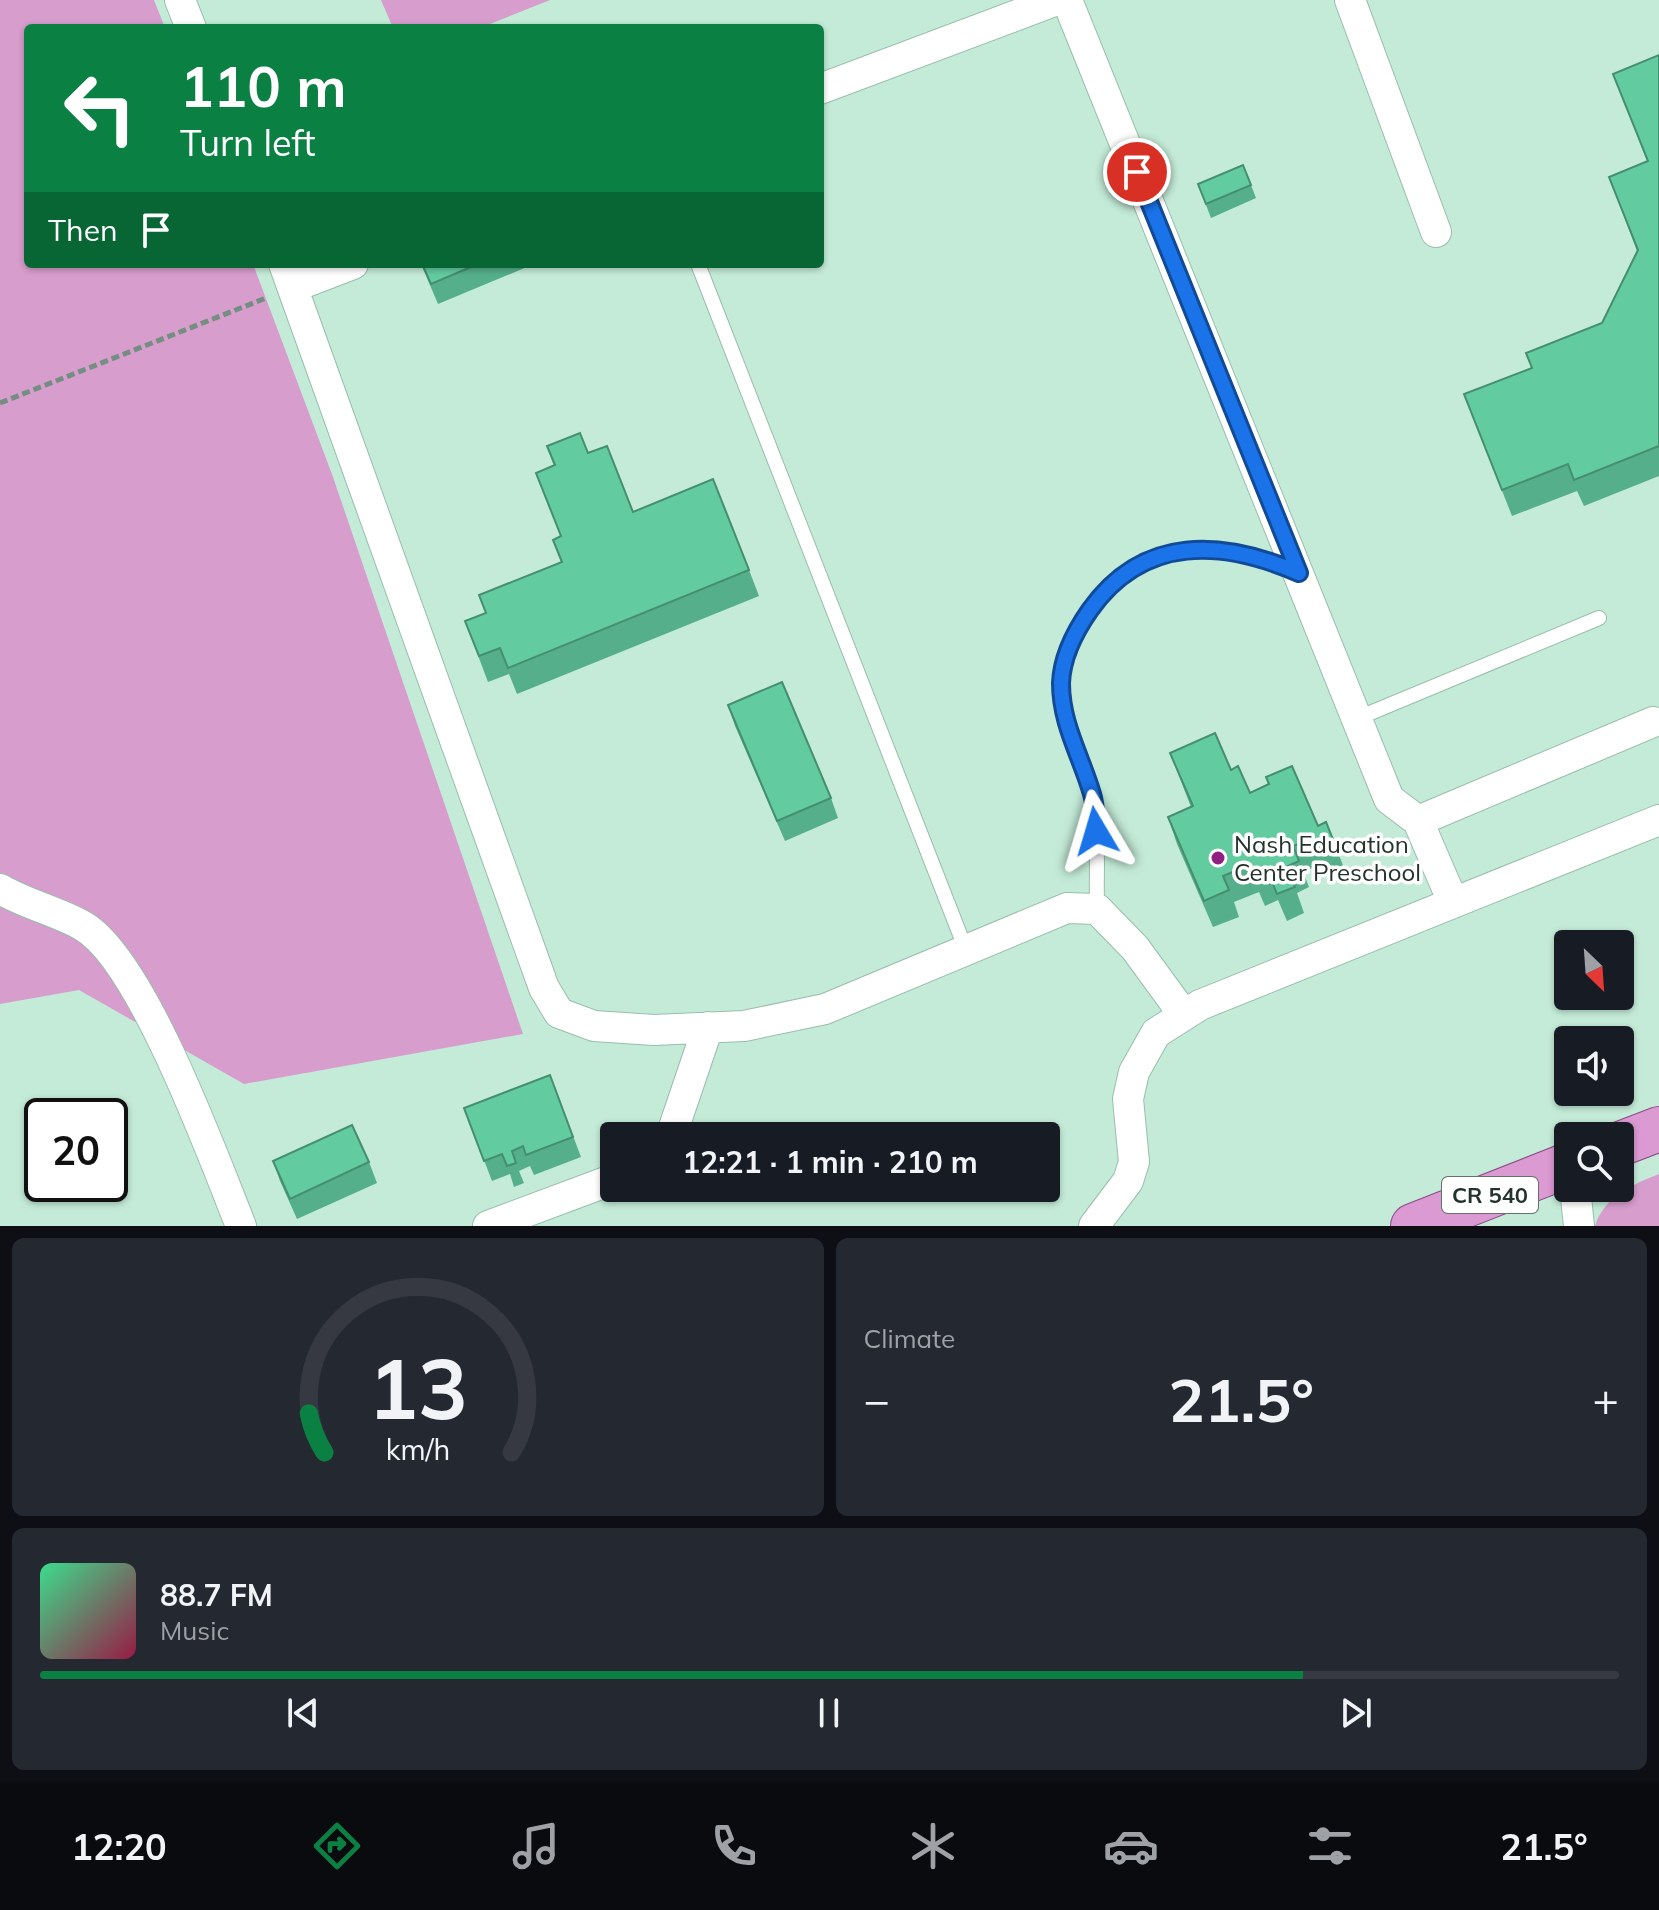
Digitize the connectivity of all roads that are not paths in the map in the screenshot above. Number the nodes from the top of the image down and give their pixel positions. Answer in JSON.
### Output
{"nodes":[{"id":1,"x":180,"y":0,"type":"edge"},
{"id":2,"x":1057,"y":0,"type":"edge"},
{"id":3,"x":1067,"y":0,"type":"edge"},
{"id":4,"x":1350,"y":0,"type":"edge"},
{"id":5,"x":189,"y":24,"type":"edge"},
{"id":6,"x":824,"y":87,"type":"edge"},
{"id":7,"x":1436,"y":232,"type":"dead end"},
{"id":8,"x":329,"y":268,"type":"edge"},
{"id":9,"x":700,"y":268,"type":"edge"},
{"id":10,"x":288,"y":275,"type":"edge"},
{"id":11,"x":1299,"y":573,"type":"junction"},
{"id":12,"x":1599,"y":618,"type":"dead end"},
{"id":13,"x":1358,"y":718,"type":"junction"},
{"id":14,"x":1653,"y":722,"type":"dead end"},
{"id":15,"x":1659,"y":820,"type":"edge"},
{"id":16,"x":1418,"y":821,"type":"junction"},
{"id":17,"x":0,"y":889,"type":"edge"},
{"id":18,"x":1453,"y":902,"type":"junction"},
{"id":19,"x":1097,"y":909,"type":"junction"},
{"id":20,"x":966,"y":950,"type":"junction"},
{"id":21,"x":1184,"y":1015,"type":"junction"},
{"id":22,"x":708,"y":1027,"type":"junction"},
{"id":23,"x":676,"y":1122,"type":"edge"},
{"id":24,"x":1659,"y":1129,"type":"edge"},
{"id":25,"x":1634,"y":1139,"type":"edge"},
{"id":26,"x":1554,"y":1171,"type":"edge"},
{"id":27,"x":600,"y":1184,"type":"edge"},
{"id":28,"x":1576,"y":1202,"type":"edge"},
{"id":29,"x":241,"y":1226,"type":"edge"},
{"id":30,"x":488,"y":1226,"type":"edge"},
{"id":31,"x":1094,"y":1226,"type":"edge"},
{"id":32,"x":1413,"y":1226,"type":"edge"},
{"id":33,"x":1579,"y":1226,"type":"edge"}],
"edges":[{"from":1,"to":5,"type":"street"},
{"from":2,"to":6,"type":"street"},
{"from":3,"to":11,"type":"street"},
{"from":4,"to":7,"type":"street"},
{"from":8,"to":10,"type":"street"},
{"from":9,"to":20,"type":"lane"},
{"from":10,"to":22,"type":"street"},
{"from":11,"to":13,"type":"street"},
{"from":11,"to":19,"type":"lane"},
{"from":12,"to":13,"type":"lane"},
{"from":13,"to":16,"type":"street"},
{"from":14,"to":16,"type":"street"},
{"from":15,"to":18,"type":"street"},
{"from":16,"to":18,"type":"street"},
{"from":17,"to":29,"type":"street"},
{"from":18,"to":21,"type":"street"},
{"from":19,"to":20,"type":"street"},
{"from":19,"to":21,"type":"street"},
{"from":20,"to":22,"type":"street"},
{"from":21,"to":31,"type":"street"},
{"from":22,"to":23,"type":"street"},
{"from":24,"to":25,"type":"main road"},
{"from":26,"to":32,"type":"main road","number":"CR 540"},
{"from":27,"to":30,"type":"street"},
{"from":28,"to":33,"type":"street"}]}
